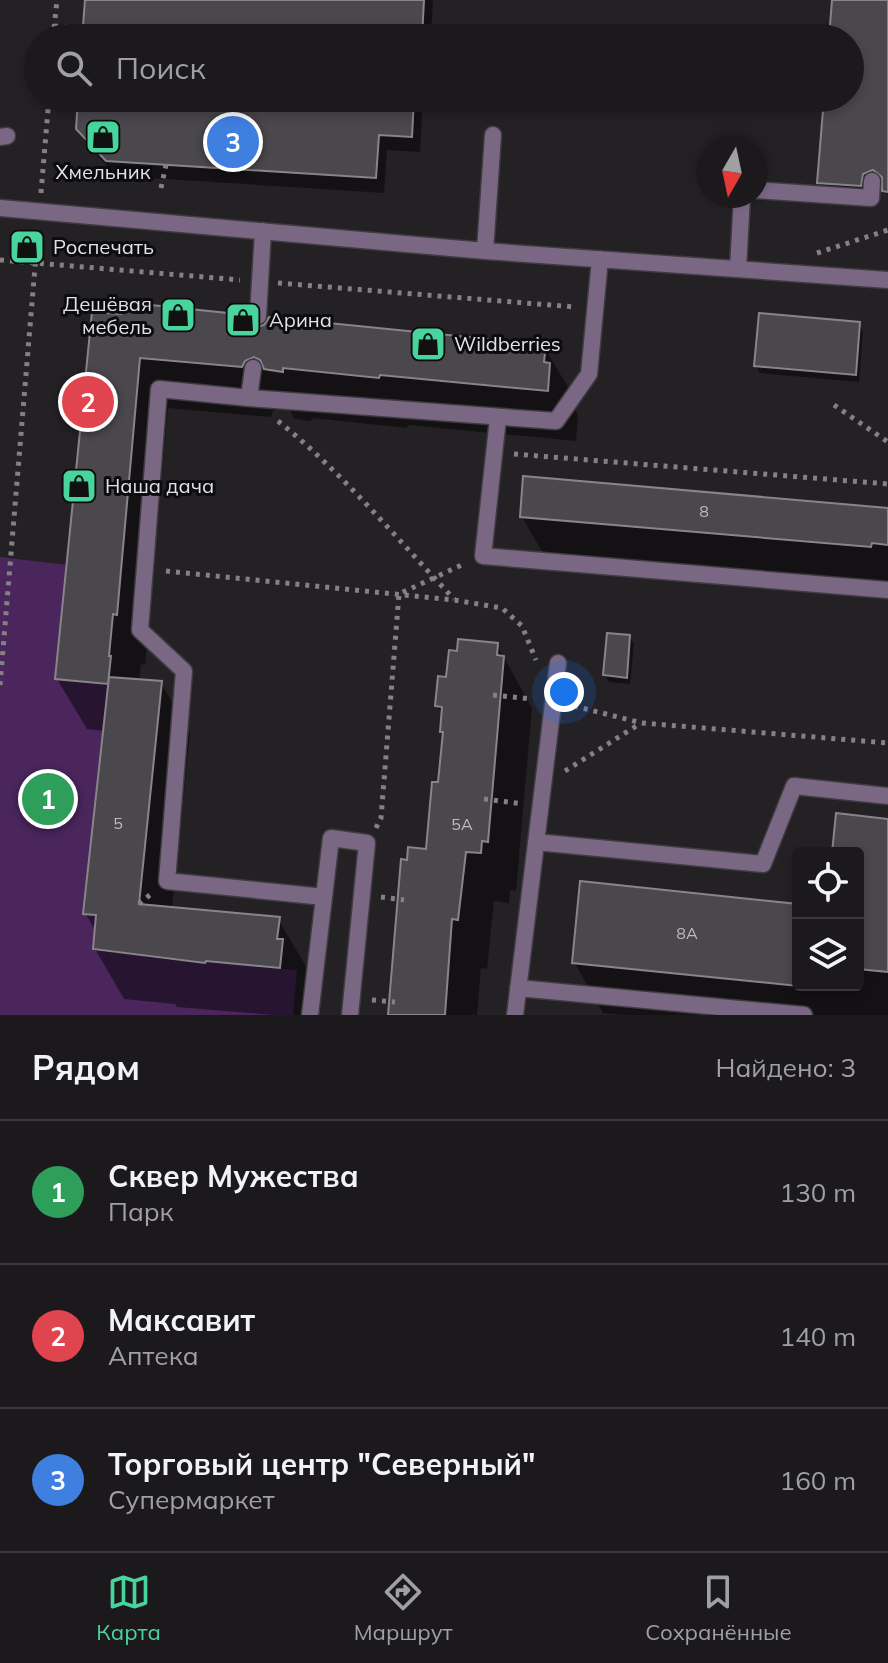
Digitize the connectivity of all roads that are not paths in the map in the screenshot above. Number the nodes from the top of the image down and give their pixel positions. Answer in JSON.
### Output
{"nodes":[{"id":1,"x":493,"y":135,"type":"dead end"},
{"id":2,"x":872,"y":181,"type":"dead end"},
{"id":3,"x":768,"y":191,"type":"edge"},
{"id":4,"x":0,"y":208,"type":"edge"},
{"id":5,"x":741,"y":208,"type":"edge"},
{"id":6,"x":263,"y":231,"type":"junction"},
{"id":7,"x":485,"y":251,"type":"junction"},
{"id":8,"x":600,"y":259,"type":"junction"},
{"id":9,"x":738,"y":269,"type":"junction"},
{"id":10,"x":888,"y":280,"type":"edge"},
{"id":11,"x":258,"y":316,"type":"dead end"},
{"id":12,"x":253,"y":368,"type":"dead end"},
{"id":13,"x":249,"y":398,"type":"junction"},
{"id":14,"x":498,"y":418,"type":"junction"},
{"id":15,"x":888,"y":590,"type":"edge"},
{"id":16,"x":558,"y":663,"type":"dead end"},
{"id":17,"x":888,"y":796,"type":"edge"},
{"id":18,"x":536,"y":842,"type":"junction"},
{"id":19,"x":324,"y":897,"type":"junction"},
{"id":20,"x":518,"y":988,"type":"junction"},
{"id":21,"x":310,"y":1015,"type":"edge"},
{"id":22,"x":350,"y":1015,"type":"edge"},
{"id":23,"x":515,"y":1015,"type":"edge"},
{"id":24,"x":802,"y":1015,"type":"edge"}],
"edges":[{"from":1,"to":7,"type":"lane"},
{"from":2,"to":3,"type":"lane"},
{"from":4,"to":6,"type":"lane"},
{"from":5,"to":9,"type":"lane"},
{"from":6,"to":7,"type":"lane"},
{"from":6,"to":11,"type":"lane"},
{"from":7,"to":8,"type":"lane"},
{"from":8,"to":9,"type":"lane"},
{"from":8,"to":14,"type":"lane"},
{"from":9,"to":10,"type":"lane"},
{"from":12,"to":13,"type":"lane"},
{"from":13,"to":14,"type":"lane"},
{"from":13,"to":19,"type":"lane"},
{"from":14,"to":15,"type":"lane"},
{"from":16,"to":18,"type":"lane"},
{"from":17,"to":18,"type":"lane"},
{"from":18,"to":20,"type":"lane"},
{"from":19,"to":21,"type":"lane"},
{"from":19,"to":22,"type":"lane"},
{"from":20,"to":23,"type":"lane"},
{"from":20,"to":24,"type":"lane"}]}
